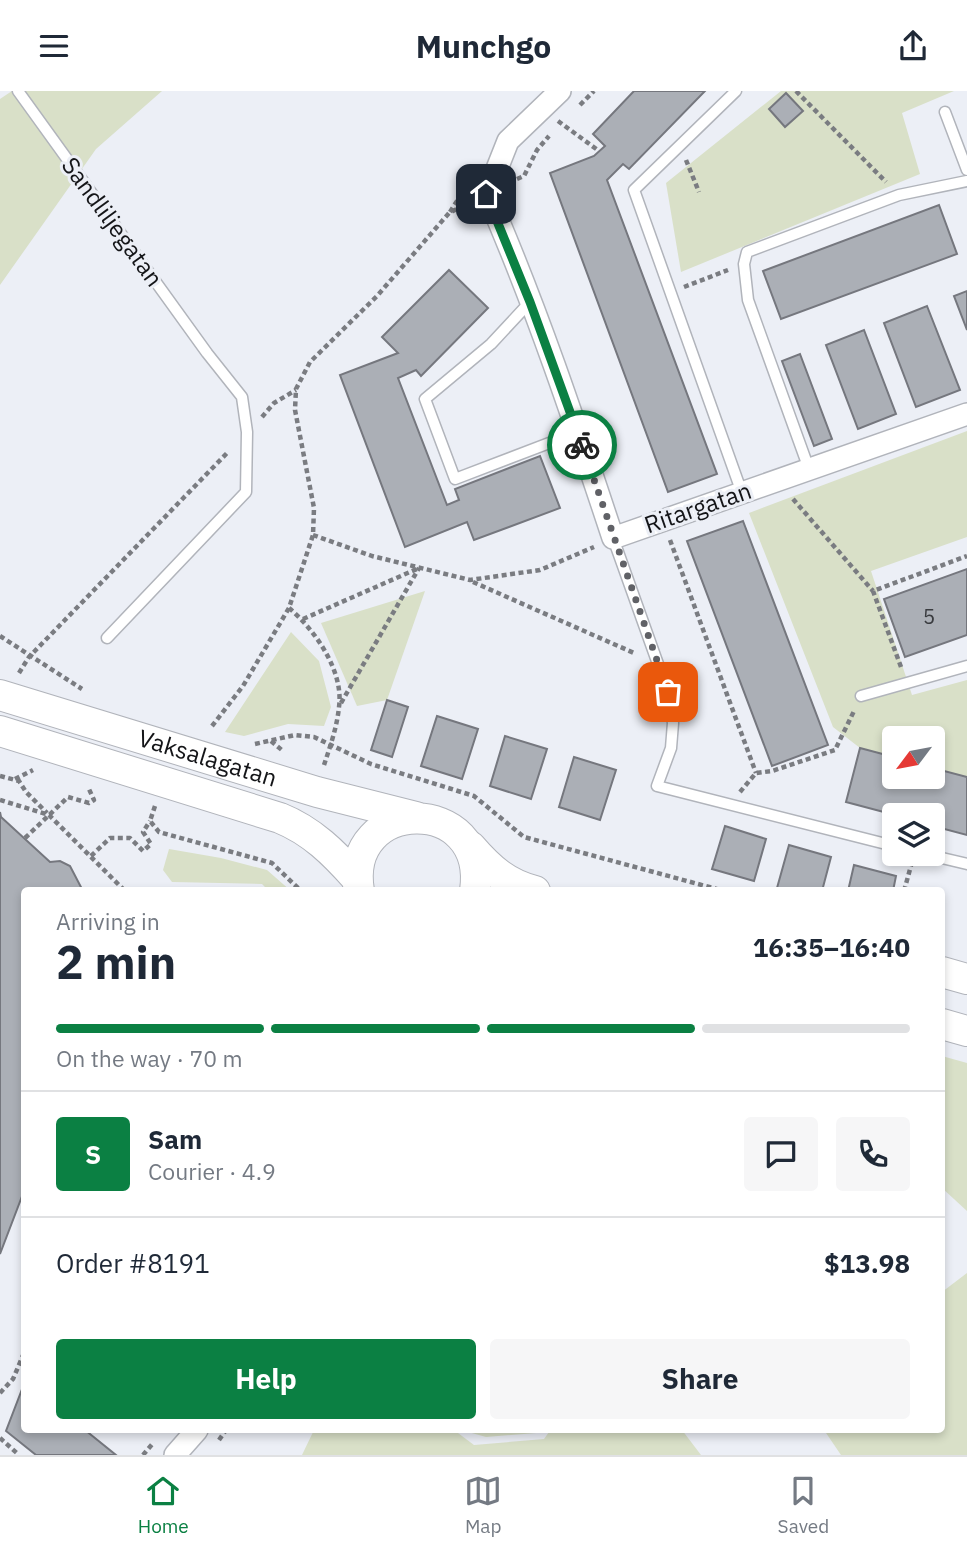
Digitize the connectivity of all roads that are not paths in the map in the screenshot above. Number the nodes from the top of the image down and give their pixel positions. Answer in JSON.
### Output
{"nodes":[{"id":1,"x":18,"y":91,"type":"edge"},
{"id":2,"x":560,"y":91,"type":"edge"},
{"id":3,"x":736,"y":91,"type":"edge"},
{"id":4,"x":945,"y":111,"type":"dead end"},
{"id":5,"x":967,"y":170,"type":"edge"},
{"id":6,"x":967,"y":181,"type":"edge"},
{"id":7,"x":530,"y":302,"type":"junction"},
{"id":8,"x":967,"y":414,"type":"edge"},
{"id":9,"x":578,"y":432,"type":"junction"},
{"id":10,"x":809,"y":469,"type":"junction"},
{"id":11,"x":742,"y":493,"type":"junction"},
{"id":12,"x":613,"y":538,"type":"junction"},
{"id":13,"x":107,"y":638,"type":"dead end"},
{"id":14,"x":967,"y":666,"type":"edge"},
{"id":15,"x":861,"y":696,"type":"road end"},
{"id":16,"x":6,"y":719,"type":"edge"},
{"id":17,"x":416,"y":817,"type":"junction"},
{"id":18,"x":466,"y":841,"type":"junction"},
{"id":19,"x":882,"y":843,"type":"edge"},
{"id":20,"x":945,"y":859,"type":"edge"},
{"id":21,"x":967,"y":864,"type":"edge"},
{"id":22,"x":358,"y":885,"type":"edge"},
{"id":23,"x":476,"y":887,"type":"edge"},
{"id":24,"x":519,"y":887,"type":"edge"},
{"id":25,"x":945,"y":973,"type":"edge"},
{"id":26,"x":967,"y":979,"type":"edge"},
{"id":27,"x":945,"y":1025,"type":"edge"},
{"id":28,"x":967,"y":1031,"type":"edge"},
{"id":29,"x":194,"y":1433,"type":"edge"},
{"id":30,"x":175,"y":1455,"type":"edge"}],
"edges":[{"from":1,"to":13,"type":"lane","name":"Sandliljegatan"},
{"from":2,"to":7,"type":"street","name":"Ritargatan"},
{"from":3,"to":11,"type":"lane"},
{"from":4,"to":5,"type":"lane"},
{"from":6,"to":10,"type":"lane"},
{"from":7,"to":9,"type":"street","name":"Ritargatan"},
{"from":7,"to":9,"type":"lane"},
{"from":8,"to":10,"type":"street","name":"Ritargatan"},
{"from":9,"to":12,"type":"street","name":"Ritargatan"},
{"from":10,"to":11,"type":"street","name":"Ritargatan"},
{"from":11,"to":12,"type":"street","name":"Ritargatan"},
{"from":12,"to":19,"type":"lane"},
{"from":14,"to":15,"type":"lane"},
{"from":16,"to":17,"type":"main road","name":"Vaksalagatan"},
{"from":16,"to":22,"type":"main road","name":"Vaksalagatan"},
{"from":17,"to":18,"type":"main road","name":"Vaksalagatan"},
{"from":17,"to":22,"type":"main road"},
{"from":18,"to":23,"type":"main road"},
{"from":18,"to":24,"type":"main road"},
{"from":20,"to":21,"type":"lane"},
{"from":25,"to":26,"type":"main road"},
{"from":27,"to":28,"type":"main road"},
{"from":29,"to":30,"type":"street"}]}
